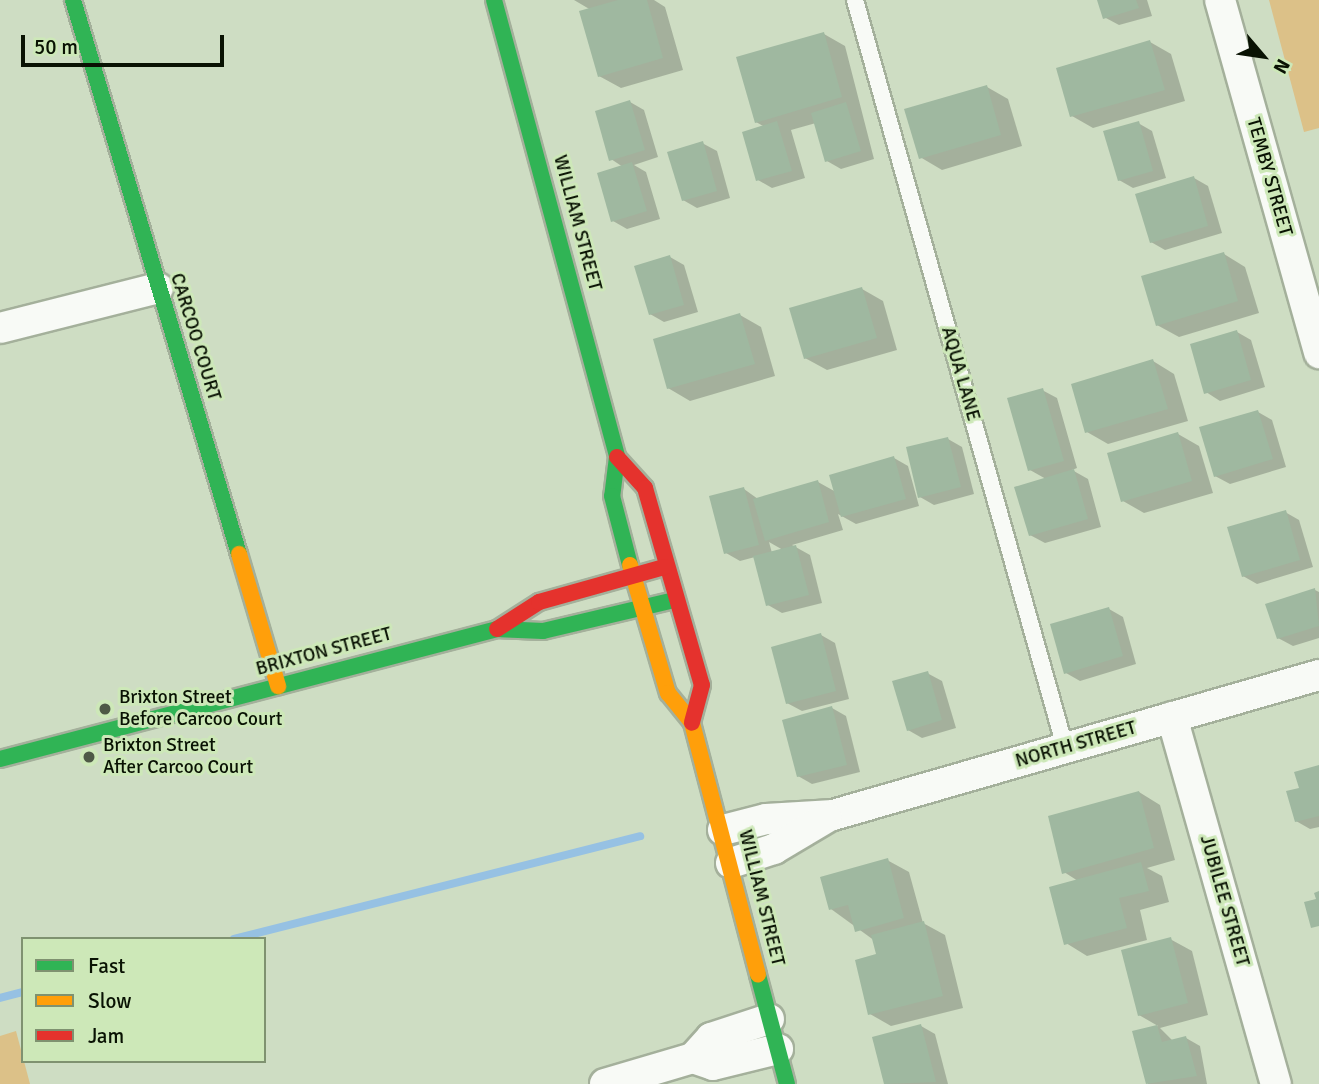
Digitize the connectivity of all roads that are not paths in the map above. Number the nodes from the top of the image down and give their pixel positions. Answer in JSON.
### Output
{"nodes":[{"id":1,"x":73,"y":0,"type":"edge"},
{"id":2,"x":494,"y":0,"type":"edge"},
{"id":3,"x":855,"y":0,"type":"edge"},
{"id":4,"x":1220,"y":0,"type":"edge"},
{"id":5,"x":158,"y":288,"type":"junction"},
{"id":6,"x":0,"y":328,"type":"edge"},
{"id":7,"x":1319,"y":353,"type":"edge"},
{"id":8,"x":617,"y":457,"type":"junction"},
{"id":9,"x":666,"y":566,"type":"junction"},
{"id":10,"x":633,"y":575,"type":"junction"},
{"id":11,"x":675,"y":600,"type":"junction"},
{"id":12,"x":642,"y":608,"type":"junction"},
{"id":13,"x":497,"y":629,"type":"junction"},
{"id":14,"x":1319,"y":675,"type":"edge"},
{"id":15,"x":278,"y":686,"type":"junction"},
{"id":16,"x":1172,"y":717,"type":"junction"},
{"id":17,"x":692,"y":723,"type":"junction"},
{"id":18,"x":1065,"y":747,"type":"junction"},
{"id":19,"x":0,"y":759,"type":"edge"},
{"id":20,"x":833,"y":815,"type":"junction"},
{"id":21,"x":723,"y":830,"type":"junction"},
{"id":22,"x":731,"y":863,"type":"junction"},
{"id":23,"x":769,"y":1019,"type":"junction"},
{"id":24,"x":778,"y":1049,"type":"junction"},
{"id":25,"x":693,"y":1058,"type":"junction"},
{"id":26,"x":605,"y":1084,"type":"edge"},
{"id":27,"x":787,"y":1084,"type":"edge"},
{"id":28,"x":1276,"y":1084,"type":"edge"}],
"edges":[{"from":1,"to":5,"type":"main road","name":"CARCOO COURT"},
{"from":2,"to":8,"type":"main road","name":"WILLIAM STREET"},
{"from":3,"to":18,"type":"lane","name":"AQUA LANE"},
{"from":4,"to":7,"type":"street","name":"TEMBY STREET"},
{"from":5,"to":6,"type":"street"},
{"from":5,"to":15,"type":"main road","name":"CARCOO COURT"},
{"from":8,"to":9,"type":"main road","name":"WILLIAM STREET"},
{"from":8,"to":10,"type":"main road","name":"WILLIAM STREET"},
{"from":9,"to":10,"type":"main road","name":"BRIXTON STREET"},
{"from":9,"to":11,"type":"main road","name":"WILLIAM STREET"},
{"from":10,"to":12,"type":"main road","name":"WILLIAM STREET"},
{"from":10,"to":13,"type":"main road","name":"BRIXTON STREET"},
{"from":11,"to":12,"type":"main road","name":"BRIXTON STREET"},
{"from":11,"to":17,"type":"main road","name":"WILLIAM STREET"},
{"from":12,"to":13,"type":"main road","name":"BRIXTON STREET"},
{"from":12,"to":17,"type":"main road","name":"WILLIAM STREET"},
{"from":13,"to":15,"type":"main road","name":"BRIXTON STREET"},
{"from":14,"to":16,"type":"street","name":"NORTH STREET"},
{"from":15,"to":19,"type":"main road","name":"BRIXTON STREET"},
{"from":16,"to":18,"type":"street","name":"NORTH STREET"},
{"from":16,"to":28,"type":"street","name":"JUBILEE STREET"},
{"from":17,"to":21,"type":"main road","name":"WILLIAM STREET"},
{"from":18,"to":20,"type":"street","name":"NORTH STREET"},
{"from":20,"to":21,"type":"street","name":"NORTH STREET"},
{"from":20,"to":22,"type":"street","name":"NORTH STREET"},
{"from":21,"to":22,"type":"main road","name":"WILLIAM STREET"},
{"from":22,"to":23,"type":"main road","name":"WILLIAM STREET"},
{"from":23,"to":24,"type":"main road","name":"WILLIAM STREET"},
{"from":23,"to":25,"type":"street"},
{"from":24,"to":25,"type":"street"},
{"from":24,"to":27,"type":"main road","name":"WILLIAM STREET"},
{"from":25,"to":26,"type":"street"}]}
